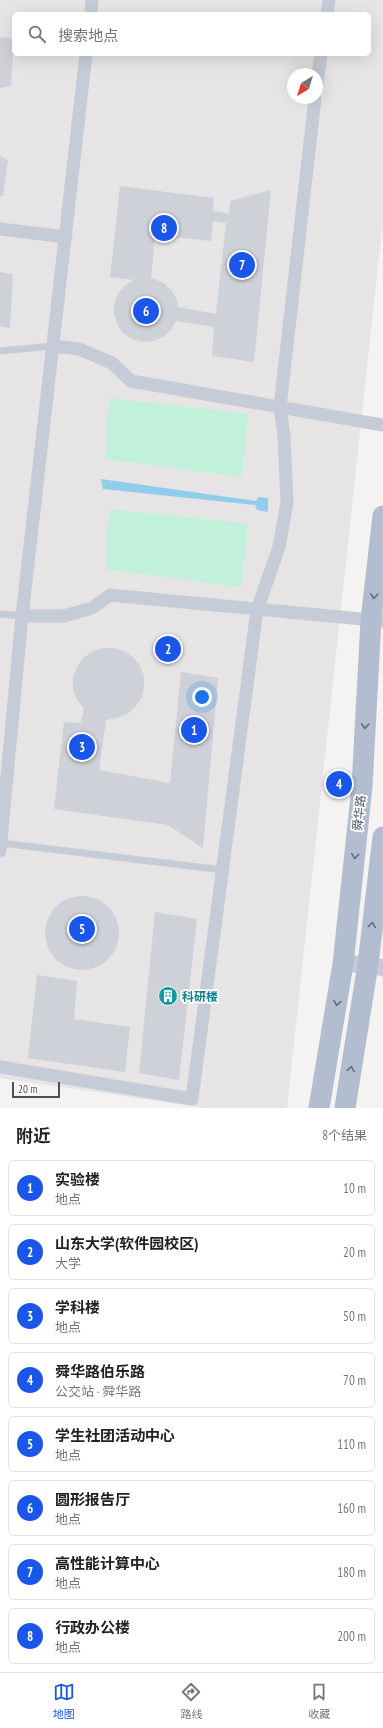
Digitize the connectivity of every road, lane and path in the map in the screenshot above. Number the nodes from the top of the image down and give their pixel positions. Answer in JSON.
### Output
{"nodes":[{"id":1,"x":92,"y":0,"type":"edge"},
{"id":2,"x":329,"y":0,"type":"edge"},
{"id":3,"x":91,"y":12,"type":"edge"},
{"id":4,"x":327,"y":12,"type":"edge"},
{"id":5,"x":86,"y":56,"type":"edge"},
{"id":6,"x":321,"y":56,"type":"edge"},
{"id":7,"x":319,"y":68,"type":"edge"},
{"id":8,"x":314,"y":104,"type":"edge"},
{"id":9,"x":0,"y":229,"type":"edge"},
{"id":10,"x":66,"y":237,"type":"junction"},
{"id":11,"x":53,"y":346,"type":"junction"},
{"id":12,"x":0,"y":351,"type":"edge"},
{"id":13,"x":280,"y":407,"type":"junction"},
{"id":14,"x":383,"y":425,"type":"edge"},
{"id":15,"x":383,"y":516,"type":"edge"},
{"id":16,"x":257,"y":610,"type":"junction"},
{"id":17,"x":0,"y":614,"type":"edge"},
{"id":18,"x":22,"y":616,"type":"junction"},
{"id":19,"x":377,"y":621,"type":"edge"},
{"id":20,"x":383,"y":837,"type":"edge"},
{"id":21,"x":0,"y":847,"type":"edge"},
{"id":22,"x":223,"y":870,"type":"junction"},
{"id":23,"x":343,"y":964,"type":"junction"},
{"id":24,"x":375,"y":966,"type":"edge"},
{"id":25,"x":0,"y":1067,"type":"edge"},
{"id":26,"x":318,"y":1108,"type":"edge"},
{"id":27,"x":345,"y":1108,"type":"edge"}],
"edges":[{"from":1,"to":3,"type":"street"},
{"from":2,"to":4,"type":"street"},
{"from":5,"to":10,"type":"street"},
{"from":6,"to":7,"type":"street"},
{"from":8,"to":13,"type":"street"},
{"from":9,"to":10,"type":"street"},
{"from":10,"to":11,"type":"street"},
{"from":11,"to":12,"type":"lane"},
{"from":11,"to":13,"type":"street"},
{"from":11,"to":18,"type":"street"},
{"from":13,"to":14,"type":"street"},
{"from":13,"to":16,"type":"street"},
{"from":15,"to":19,"type":"main road","name":"舜华路","one_way":true},
{"from":16,"to":18,"type":"street"},
{"from":16,"to":19,"type":"street"},
{"from":16,"to":22,"type":"street"},
{"from":17,"to":18,"type":"lane"},
{"from":18,"to":21,"type":"street"},
{"from":19,"to":23,"type":"main road","name":"舜华路","one_way":true},
{"from":24,"to":20,"type":"main road","one_way":true},
{"from":21,"to":22,"type":"lane"},
{"from":22,"to":25,"type":"street"},
{"from":23,"to":24,"type":"street"},
{"from":23,"to":26,"type":"main road","name":"舜华路","one_way":true},
{"from":27,"to":24,"type":"main road","one_way":true}]}
